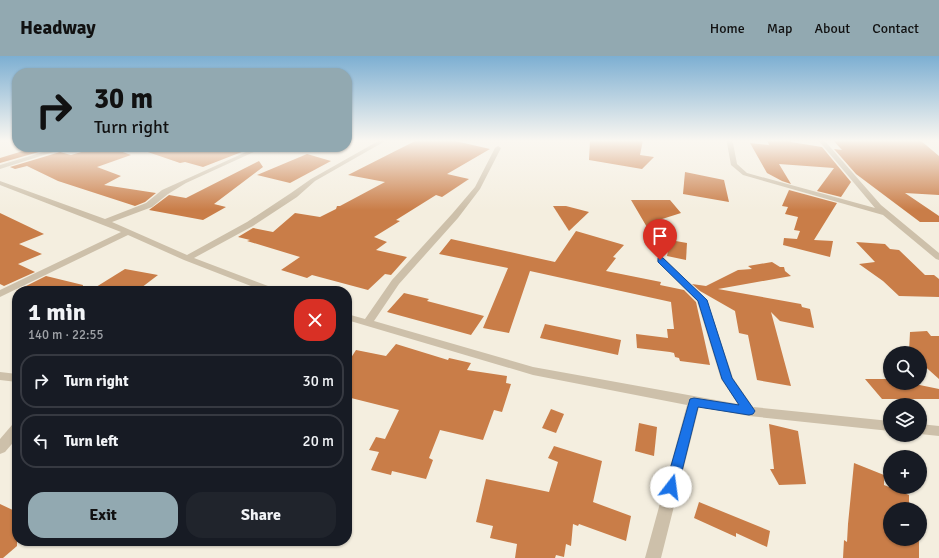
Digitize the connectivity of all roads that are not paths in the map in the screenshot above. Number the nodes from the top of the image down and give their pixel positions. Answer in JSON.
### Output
{"nodes":[{"id":1,"x":12,"y":163,"type":"edge"},
{"id":2,"x":225,"y":163,"type":"edge"},
{"id":3,"x":342,"y":163,"type":"edge"},
{"id":4,"x":490,"y":163,"type":"edge"},
{"id":5,"x":733,"y":163,"type":"edge"},
{"id":6,"x":842,"y":163,"type":"edge"},
{"id":7,"x":0,"y":167,"type":"edge"},
{"id":8,"x":0,"y":183,"type":"edge"},
{"id":9,"x":884,"y":213,"type":"junction"},
{"id":10,"x":105,"y":222,"type":"junction"},
{"id":11,"x":127,"y":232,"type":"junction"},
{"id":12,"x":939,"y":257,"type":"edge"},
{"id":13,"x":187,"y":258,"type":"junction"},
{"id":14,"x":660,"y":260,"type":"dead end"},
{"id":15,"x":16,"y":286,"type":"edge"},
{"id":16,"x":260,"y":286,"type":"edge"},
{"id":17,"x":12,"y":288,"type":"edge"},
{"id":18,"x":0,"y":294,"type":"edge"},
{"id":19,"x":352,"y":318,"type":"edge"},
{"id":20,"x":368,"y":323,"type":"junction"},
{"id":21,"x":0,"y":376,"type":"edge"},
{"id":22,"x":12,"y":377,"type":"edge"},
{"id":23,"x":694,"y":402,"type":"junction"},
{"id":24,"x":749,"y":411,"type":"junction"},
{"id":25,"x":883,"y":425,"type":"edge"},
{"id":26,"x":927,"y":430,"type":"edge"},
{"id":27,"x":939,"y":431,"type":"edge"},
{"id":28,"x":12,"y":435,"type":"edge"},
{"id":29,"x":0,"y":448,"type":"edge"},
{"id":30,"x":653,"y":558,"type":"edge"}],
"edges":[{"from":1,"to":7,"type":"street"},
{"from":2,"to":10,"type":"street"},
{"from":3,"to":13,"type":"street"},
{"from":4,"to":20,"type":"street"},
{"from":5,"to":9,"type":"street"},
{"from":6,"to":9,"type":"street"},
{"from":8,"to":10,"type":"street"},
{"from":9,"to":12,"type":"street"},
{"from":10,"to":11,"type":"street"},
{"from":11,"to":13,"type":"street"},
{"from":11,"to":15,"type":"street"},
{"from":13,"to":16,"type":"street"},
{"from":14,"to":24,"type":"street"},
{"from":17,"to":18,"type":"street"},
{"from":19,"to":20,"type":"street"},
{"from":20,"to":23,"type":"street"},
{"from":21,"to":22,"type":"street"},
{"from":23,"to":24,"type":"street"},
{"from":23,"to":30,"type":"street"},
{"from":24,"to":25,"type":"street"},
{"from":26,"to":27,"type":"street"},
{"from":28,"to":29,"type":"street"}]}
